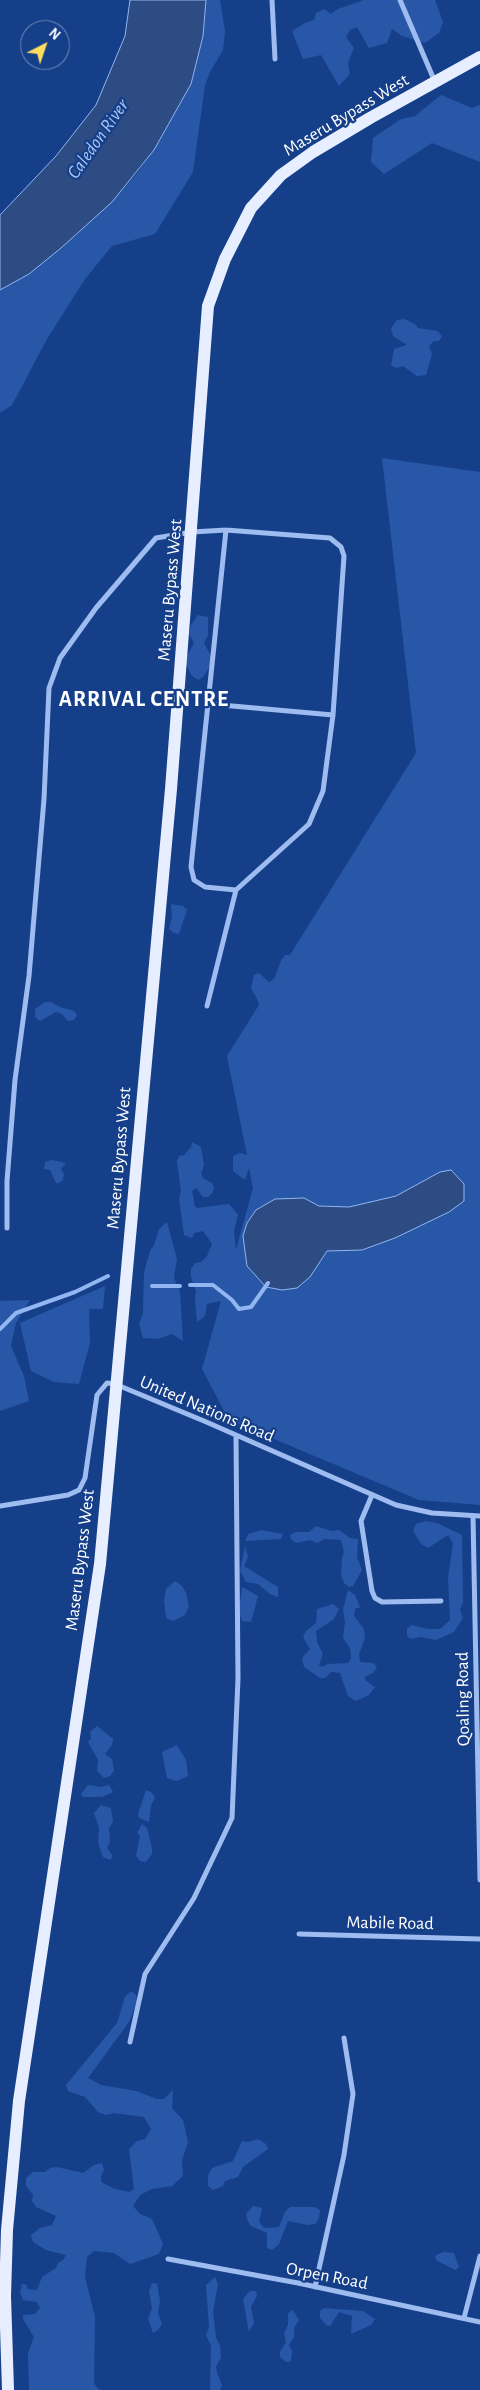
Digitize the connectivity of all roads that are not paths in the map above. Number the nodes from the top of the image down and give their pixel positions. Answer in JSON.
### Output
{"nodes":[{"id":1,"x":272,"y":0,"type":"edge"},
{"id":2,"x":400,"y":0,"type":"edge"},
{"id":3,"x":480,"y":57,"type":"edge"},
{"id":4,"x":275,"y":58,"type":"dead end"},
{"id":5,"x":435,"y":82,"type":"junction"},
{"id":6,"x":226,"y":530,"type":"junction"},
{"id":7,"x":192,"y":532,"type":"junction"},
{"id":8,"x":210,"y":704,"type":"junction"},
{"id":9,"x":333,"y":715,"type":"junction"},
{"id":10,"x":236,"y":890,"type":"junction"},
{"id":11,"x":208,"y":1006,"type":"dead end"},
{"id":12,"x":7,"y":1228,"type":"dead end"},
{"id":13,"x":115,"y":1384,"type":"junction"},
{"id":14,"x":236,"y":1436,"type":"junction"},
{"id":15,"x":372,"y":1495,"type":"junction"},
{"id":16,"x":0,"y":1506,"type":"edge"},
{"id":17,"x":473,"y":1516,"type":"junction"},
{"id":18,"x":480,"y":1516,"type":"edge"},
{"id":19,"x":441,"y":1601,"type":"dead end"},
{"id":20,"x":480,"y":1880,"type":"edge"},
{"id":21,"x":299,"y":1934,"type":"dead end"},
{"id":22,"x":480,"y":1939,"type":"edge"},
{"id":23,"x":344,"y":2038,"type":"dead end"},
{"id":24,"x":130,"y":2042,"type":"dead end"},
{"id":25,"x":480,"y":2256,"type":"edge"},
{"id":26,"x":168,"y":2260,"type":"dead end"},
{"id":27,"x":315,"y":2287,"type":"junction"},
{"id":28,"x":464,"y":2318,"type":"junction"},
{"id":29,"x":480,"y":2322,"type":"edge"},
{"id":30,"x":8,"y":2390,"type":"edge"}],
"edges":[{"from":1,"to":4,"type":"street"},
{"from":2,"to":5,"type":"street"},
{"from":3,"to":5,"type":"main road","name":"Maseru Bypass West"},
{"from":5,"to":7,"type":"main road","name":"Maseru Bypass West"},
{"from":6,"to":7,"type":"street"},
{"from":6,"to":8,"type":"street"},
{"from":6,"to":9,"type":"street"},
{"from":7,"to":12,"type":"street"},
{"from":7,"to":13,"type":"main road","name":"Maseru Bypass West"},
{"from":8,"to":9,"type":"street"},
{"from":8,"to":10,"type":"street"},
{"from":9,"to":10,"type":"street"},
{"from":10,"to":11,"type":"street"},
{"from":13,"to":14,"type":"street","name":"United Nations Road"},
{"from":13,"to":16,"type":"street","name":"United Nations Road"},
{"from":13,"to":30,"type":"main road","name":"Maseru Bypass West"},
{"from":14,"to":15,"type":"street","name":"United Nations Road"},
{"from":14,"to":24,"type":"street"},
{"from":15,"to":17,"type":"street","name":"United Nations Road"},
{"from":15,"to":19,"type":"street"},
{"from":17,"to":18,"type":"street","name":"United Nations Road"},
{"from":17,"to":20,"type":"street","name":"Qoaling Road"},
{"from":21,"to":22,"type":"street","name":"Mabile Road"},
{"from":23,"to":27,"type":"street"},
{"from":25,"to":28,"type":"street"},
{"from":26,"to":27,"type":"street","name":"Orpen Road"},
{"from":27,"to":28,"type":"street","name":"Orpen Road"},
{"from":28,"to":29,"type":"street","name":"Orpen Road"}]}
